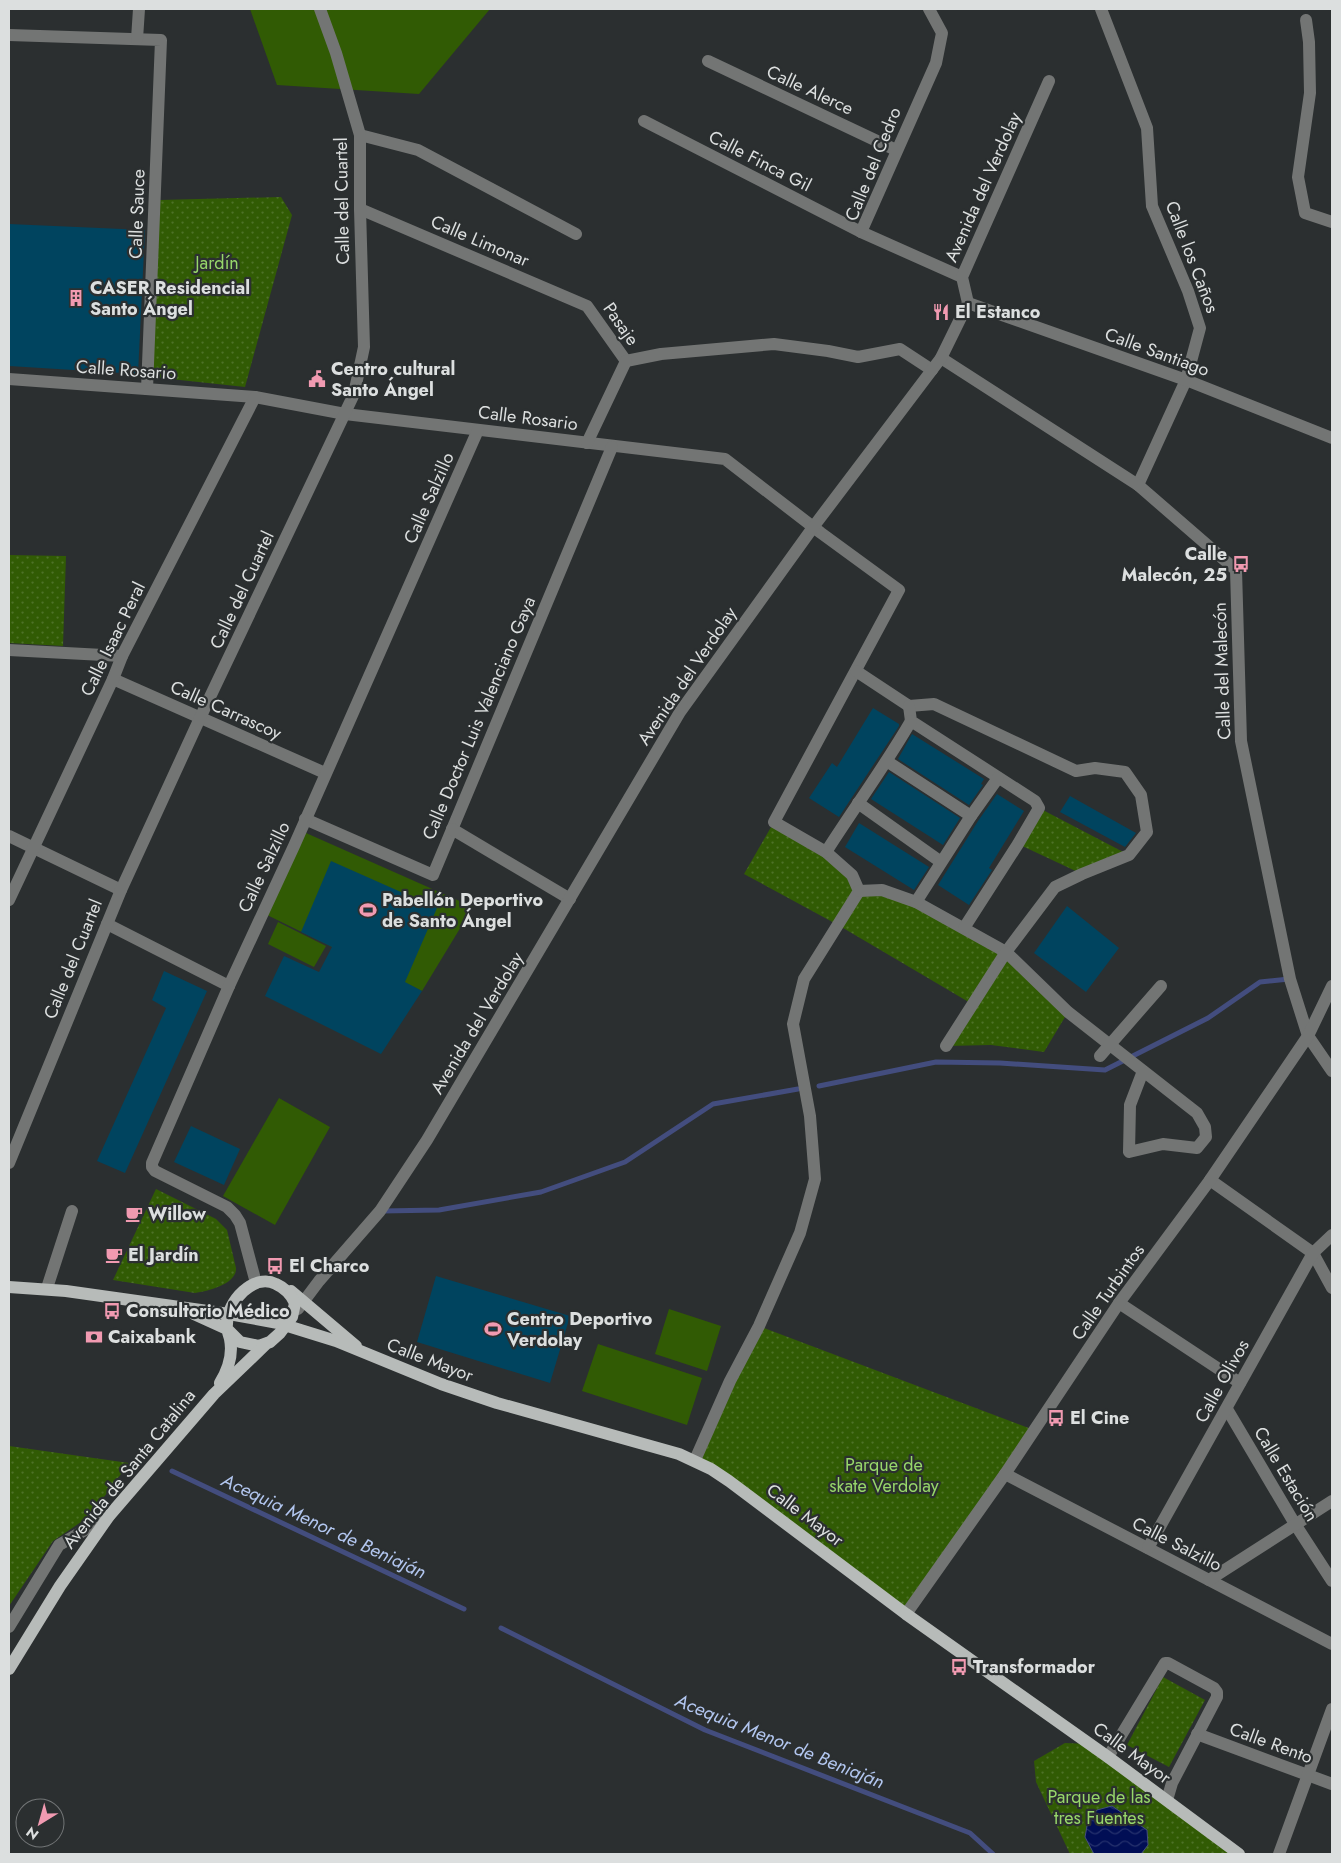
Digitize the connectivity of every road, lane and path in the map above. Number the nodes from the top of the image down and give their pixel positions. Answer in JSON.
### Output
{"nodes":[{"id":1,"x":139,"y":9,"type":"edge"},
{"id":2,"x":320,"y":9,"type":"edge"},
{"id":3,"x":929,"y":9,"type":"edge"},
{"id":4,"x":1101,"y":9,"type":"edge"},
{"id":5,"x":1306,"y":20,"type":"dead end"},
{"id":6,"x":9,"y":36,"type":"edge"},
{"id":7,"x":137,"y":39,"type":"junction"},
{"id":8,"x":708,"y":61,"type":"dead end"},
{"id":9,"x":1049,"y":81,"type":"dead end"},
{"id":10,"x":644,"y":121,"type":"dead end"},
{"id":11,"x":360,"y":134,"type":"junction"},
{"id":12,"x":896,"y":150,"type":"junction"},
{"id":13,"x":360,"y":209,"type":"junction"},
{"id":14,"x":1332,"y":222,"type":"edge"},
{"id":15,"x":861,"y":232,"type":"junction"},
{"id":16,"x":576,"y":234,"type":"dead end"},
{"id":17,"x":962,"y":277,"type":"junction"},
{"id":18,"x":968,"y":303,"type":"junction"},
{"id":19,"x":587,"y":306,"type":"joint"},
{"id":20,"x":941,"y":358,"type":"junction"},
{"id":21,"x":626,"y":361,"type":"junction"},
{"id":22,"x":932,"y":370,"type":"junction"},
{"id":23,"x":9,"y":379,"type":"edge"},
{"id":24,"x":1186,"y":380,"type":"junction"},
{"id":25,"x":147,"y":389,"type":"junction"},
{"id":26,"x":255,"y":397,"type":"junction"},
{"id":27,"x":345,"y":414,"type":"junction"},
{"id":28,"x":478,"y":430,"type":"junction"},
{"id":29,"x":1332,"y":438,"type":"edge"},
{"id":30,"x":587,"y":444,"type":"junction"},
{"id":31,"x":612,"y":447,"type":"junction"},
{"id":32,"x":1138,"y":485,"type":"junction"},
{"id":33,"x":814,"y":526,"type":"junction"},
{"id":34,"x":9,"y":650,"type":"edge"},
{"id":35,"x":122,"y":656,"type":"junction"},
{"id":36,"x":856,"y":670,"type":"junction"},
{"id":37,"x":113,"y":679,"type":"junction"},
{"id":38,"x":909,"y":706,"type":"junction"},
{"id":39,"x":200,"y":718,"type":"junction"},
{"id":40,"x":911,"y":721,"type":"junction"},
{"id":41,"x":888,"y":762,"type":"junction"},
{"id":42,"x":325,"y":773,"type":"junction"},
{"id":43,"x":998,"y":778,"type":"junction"},
{"id":44,"x":858,"y":803,"type":"junction"},
{"id":45,"x":971,"y":816,"type":"junction"},
{"id":46,"x":305,"y":819,"type":"junction"},
{"id":47,"x":452,"y":829,"type":"junction"},
{"id":48,"x":9,"y":836,"type":"edge"},
{"id":49,"x":33,"y":848,"type":"junction"},
{"id":50,"x":826,"y":852,"type":"junction"},
{"id":51,"x":941,"y":862,"type":"junction"},
{"id":52,"x":121,"y":890,"type":"junction"},
{"id":53,"x":859,"y":891,"type":"junction"},
{"id":54,"x":570,"y":899,"type":"junction"},
{"id":55,"x":9,"y":900,"type":"edge"},
{"id":56,"x":916,"y":902,"type":"junction"},
{"id":57,"x":107,"y":924,"type":"junction"},
{"id":58,"x":964,"y":928,"type":"junction"},
{"id":59,"x":1006,"y":952,"type":"junction"},
{"id":60,"x":229,"y":986,"type":"junction"},
{"id":61,"x":1161,"y":986,"type":"dead end"},
{"id":62,"x":1332,"y":986,"type":"edge"},
{"id":63,"x":1308,"y":1036,"type":"junction"},
{"id":64,"x":1111,"y":1043,"type":"junction"},
{"id":65,"x":946,"y":1046,"type":"dead end"},
{"id":66,"x":1100,"y":1056,"type":"dead end"},
{"id":67,"x":1143,"y":1071,"type":"junction"},
{"id":68,"x":1332,"y":1071,"type":"edge"},
{"id":69,"x":9,"y":1163,"type":"edge"},
{"id":70,"x":1210,"y":1180,"type":"junction"},
{"id":71,"x":72,"y":1211,"type":"dead end"},
{"id":72,"x":1332,"y":1235,"type":"edge"},
{"id":73,"x":1313,"y":1253,"type":"junction"},
{"id":74,"x":319,"y":1281,"type":"junction"},
{"id":75,"x":256,"y":1283,"type":"junction"},
{"id":76,"x":9,"y":1287,"type":"edge"},
{"id":77,"x":47,"y":1288,"type":"junction"},
{"id":78,"x":284,"y":1288,"type":"junction"},
{"id":79,"x":1332,"y":1288,"type":"edge"},
{"id":80,"x":304,"y":1301,"type":"junction"},
{"id":81,"x":1119,"y":1303,"type":"junction"},
{"id":82,"x":164,"y":1304,"type":"junction"},
{"id":83,"x":229,"y":1314,"type":"junction"},
{"id":84,"x":289,"y":1321,"type":"junction"},
{"id":85,"x":227,"y":1329,"type":"junction"},
{"id":86,"x":265,"y":1345,"type":"junction"},
{"id":87,"x":363,"y":1353,"type":"junction"},
{"id":88,"x":1240,"y":1383,"type":"junction"},
{"id":89,"x":214,"y":1394,"type":"junction"},
{"id":90,"x":1227,"y":1409,"type":"junction"},
{"id":91,"x":695,"y":1460,"type":"junction"},
{"id":92,"x":1005,"y":1474,"type":"junction"},
{"id":93,"x":1332,"y":1501,"type":"edge"},
{"id":94,"x":109,"y":1516,"type":"junction"},
{"id":95,"x":1295,"y":1524,"type":"junction"},
{"id":96,"x":1148,"y":1548,"type":"junction"},
{"id":97,"x":1210,"y":1580,"type":"junction"},
{"id":98,"x":1332,"y":1581,"type":"edge"},
{"id":99,"x":906,"y":1614,"type":"junction"},
{"id":100,"x":9,"y":1626,"type":"edge"},
{"id":101,"x":1332,"y":1644,"type":"edge"},
{"id":102,"x":9,"y":1669,"type":"edge"},
{"id":103,"x":1332,"y":1710,"type":"edge"},
{"id":104,"x":1198,"y":1734,"type":"junction"},
{"id":105,"x":1108,"y":1757,"type":"junction"},
{"id":106,"x":1308,"y":1776,"type":"junction"},
{"id":107,"x":1332,"y":1784,"type":"edge"},
{"id":108,"x":1167,"y":1800,"type":"junction"},
{"id":109,"x":1239,"y":1854,"type":"edge"},
{"id":110,"x":1279,"y":1854,"type":"edge"}],
"edges":[{"from":1,"to":7,"type":"street"},
{"from":2,"to":11,"type":"street","name":"Calle del Cuartel"},
{"from":3,"to":12,"type":"street","name":"Calle del Cedro"},
{"from":4,"to":24,"type":"street","name":"Calle los Caños"},
{"from":5,"to":14,"type":"street"},
{"from":6,"to":7,"type":"street"},
{"from":7,"to":25,"type":"street","name":"Calle Sauce"},
{"from":8,"to":12,"type":"street","name":"Calle Alerce"},
{"from":9,"to":17,"type":"street","name":"Avenida del Verdolay"},
{"from":10,"to":15,"type":"street","name":"Calle Finca Gil"},
{"from":11,"to":13,"type":"street","name":"Calle del Cuartel"},
{"from":11,"to":16,"type":"street"},
{"from":12,"to":15,"type":"street","name":"Calle del Cedro"},
{"from":13,"to":19,"type":"street","name":"Calle Limonar"},
{"from":13,"to":27,"type":"street","name":"Calle del Cuartel"},
{"from":15,"to":17,"type":"street","name":"Calle del Cedro"},
{"from":17,"to":18,"type":"street","name":"Avenida del Verdolay"},
{"from":18,"to":20,"type":"street","name":"Avenida del Verdolay"},
{"from":18,"to":24,"type":"street","name":"Calle Santiago"},
{"from":19,"to":21,"type":"street","name":"Pasaje"},
{"from":20,"to":22,"type":"street","name":"Avenida del Verdolay"},
{"from":20,"to":32,"type":"street","name":"Calle del Malecón"},
{"from":21,"to":22,"type":"street"},
{"from":21,"to":30,"type":"street"},
{"from":22,"to":33,"type":"street","name":"Avenida del Verdolay"},
{"from":23,"to":25,"type":"street","name":"Calle Rosario"},
{"from":24,"to":29,"type":"street","name":"Calle Santiago"},
{"from":24,"to":32,"type":"street","name":"Calle los Caños"},
{"from":25,"to":26,"type":"street","name":"Calle Rosario"},
{"from":26,"to":27,"type":"street","name":"Calle Rosario"},
{"from":26,"to":35,"type":"street","name":"Calle Isaac Peral"},
{"from":27,"to":28,"type":"street","name":"Calle Rosario"},
{"from":27,"to":39,"type":"street","name":"Calle del Cuartel"},
{"from":28,"to":30,"type":"street","name":"Calle Rosario"},
{"from":28,"to":42,"type":"street","name":"Calle Salzillo"},
{"from":30,"to":31,"type":"street","name":"Calle Rosario"},
{"from":31,"to":33,"type":"street","name":"Calle Rosario"},
{"from":31,"to":47,"type":"street","name":"Calle Doctor Luis Valenciano Gaya"},
{"from":32,"to":63,"type":"street","name":"Calle del Malecón"},
{"from":33,"to":36,"type":"street","name":"Calle Rosario"},
{"from":33,"to":54,"type":"street","name":"Avenida del Verdolay"},
{"from":34,"to":35,"type":"street"},
{"from":35,"to":37,"type":"street","name":"Calle Isaac Peral"},
{"from":36,"to":38,"type":"street"},
{"from":36,"to":50,"type":"street"},
{"from":37,"to":39,"type":"street","name":"Calle Carrascoy"},
{"from":37,"to":49,"type":"street","name":"Calle Isaac Peral"},
{"from":38,"to":40,"type":"street"},
{"from":38,"to":59,"type":"street"},
{"from":39,"to":42,"type":"street","name":"Calle Carrascoy"},
{"from":39,"to":52,"type":"street","name":"Calle del Cuartel"},
{"from":40,"to":41,"type":"street"},
{"from":40,"to":43,"type":"street"},
{"from":41,"to":44,"type":"street"},
{"from":41,"to":45,"type":"street"},
{"from":42,"to":46,"type":"street","name":"Calle Salzillo"},
{"from":43,"to":45,"type":"street"},
{"from":43,"to":58,"type":"street"},
{"from":44,"to":50,"type":"street"},
{"from":44,"to":51,"type":"street"},
{"from":45,"to":51,"type":"street"},
{"from":46,"to":47,"type":"street","name":"Calle Doctor Luis Valenciano Gaya"},
{"from":46,"to":60,"type":"street","name":"Calle Salzillo"},
{"from":47,"to":54,"type":"street"},
{"from":48,"to":49,"type":"street"},
{"from":49,"to":52,"type":"street"},
{"from":49,"to":55,"type":"street","name":"Calle Isaac Peral"},
{"from":50,"to":53,"type":"street"},
{"from":51,"to":56,"type":"street"},
{"from":52,"to":57,"type":"street","name":"Calle del Cuartel"},
{"from":53,"to":56,"type":"street"},
{"from":53,"to":91,"type":"street"},
{"from":54,"to":74,"type":"street","name":"Avenida del Verdolay"},
{"from":56,"to":58,"type":"street"},
{"from":57,"to":60,"type":"street"},
{"from":57,"to":69,"type":"street","name":"Calle del Cuartel"},
{"from":58,"to":59,"type":"street"},
{"from":59,"to":64,"type":"street"},
{"from":59,"to":65,"type":"street"},
{"from":60,"to":75,"type":"street","name":"Calle Salzillo"},
{"from":61,"to":64,"type":"street"},
{"from":62,"to":63,"type":"street","name":"Calle Turbintos"},
{"from":63,"to":68,"type":"street","name":"Calle del Malecón"},
{"from":63,"to":70,"type":"street","name":"Calle Turbintos"},
{"from":64,"to":66,"type":"street"},
{"from":64,"to":67,"type":"street"},
{"from":67,"to":67,"type":"street"},
{"from":70,"to":73,"type":"street"},
{"from":70,"to":81,"type":"street","name":"Calle Turbintos"},
{"from":71,"to":77,"type":"street"},
{"from":72,"to":73,"type":"street","name":"Calle Olivos"},
{"from":73,"to":79,"type":"street"},
{"from":73,"to":88,"type":"street","name":"Calle Olivos"},
{"from":74,"to":78,"type":"street","name":"Avenida del Verdolay"},
{"from":74,"to":80,"type":"street","name":"Avenida del Verdolay"},
{"from":75,"to":78,"type":"main road"},
{"from":75,"to":83,"type":"main road"},
{"from":76,"to":77,"type":"main road"},
{"from":77,"to":82,"type":"main road"},
{"from":78,"to":80,"type":"main road"},
{"from":78,"to":84,"type":"main road"},
{"from":80,"to":84,"type":"street","name":"Avenida del Verdolay"},
{"from":80,"to":87,"type":"main road"},
{"from":81,"to":88,"type":"street"},
{"from":81,"to":92,"type":"street","name":"Calle Turbintos"},
{"from":82,"to":83,"type":"main road","name":"Calle Mayor"},
{"from":82,"to":85,"type":"main road"},
{"from":83,"to":84,"type":"main road","name":"Calle Mayor"},
{"from":83,"to":85,"type":"main road","name":"Avenida de Santa Catalina"},
{"from":84,"to":86,"type":"main road","name":"Avenida de Santa Catalina"},
{"from":84,"to":87,"type":"main road","name":"Calle Mayor"},
{"from":85,"to":86,"type":"main road"},
{"from":85,"to":89,"type":"main road","name":"Avenida de Santa Catalina"},
{"from":86,"to":89,"type":"main road","name":"Avenida de Santa Catalina"},
{"from":87,"to":91,"type":"main road","name":"Calle Mayor"},
{"from":88,"to":90,"type":"street","name":"Calle Olivos"},
{"from":89,"to":94,"type":"main road","name":"Avenida de Santa Catalina"},
{"from":90,"to":95,"type":"street","name":"Calle Estación"},
{"from":90,"to":96,"type":"street","name":"Calle Olivos"},
{"from":91,"to":99,"type":"main road","name":"Calle Mayor"},
{"from":92,"to":96,"type":"street","name":"Calle Salzillo"},
{"from":92,"to":99,"type":"street","name":"Calle Turbintos"},
{"from":93,"to":95,"type":"street"},
{"from":94,"to":100,"type":"street"},
{"from":94,"to":102,"type":"main road","name":"Avenida de Santa Catalina"},
{"from":95,"to":97,"type":"street"},
{"from":95,"to":98,"type":"street","name":"Calle Estación"},
{"from":96,"to":97,"type":"street","name":"Calle Salzillo"},
{"from":97,"to":101,"type":"street","name":"Calle Salzillo"},
{"from":99,"to":105,"type":"main road","name":"Calle Mayor"},
{"from":103,"to":106,"type":"street"},
{"from":104,"to":105,"type":"street"},
{"from":104,"to":106,"type":"street","name":"Calle Rento"},
{"from":104,"to":108,"type":"street"},
{"from":105,"to":108,"type":"main road","name":"Calle Mayor"},
{"from":106,"to":107,"type":"street","name":"Calle Rento"},
{"from":106,"to":110,"type":"street"},
{"from":108,"to":109,"type":"main road","name":"Calle Mayor"}]}
